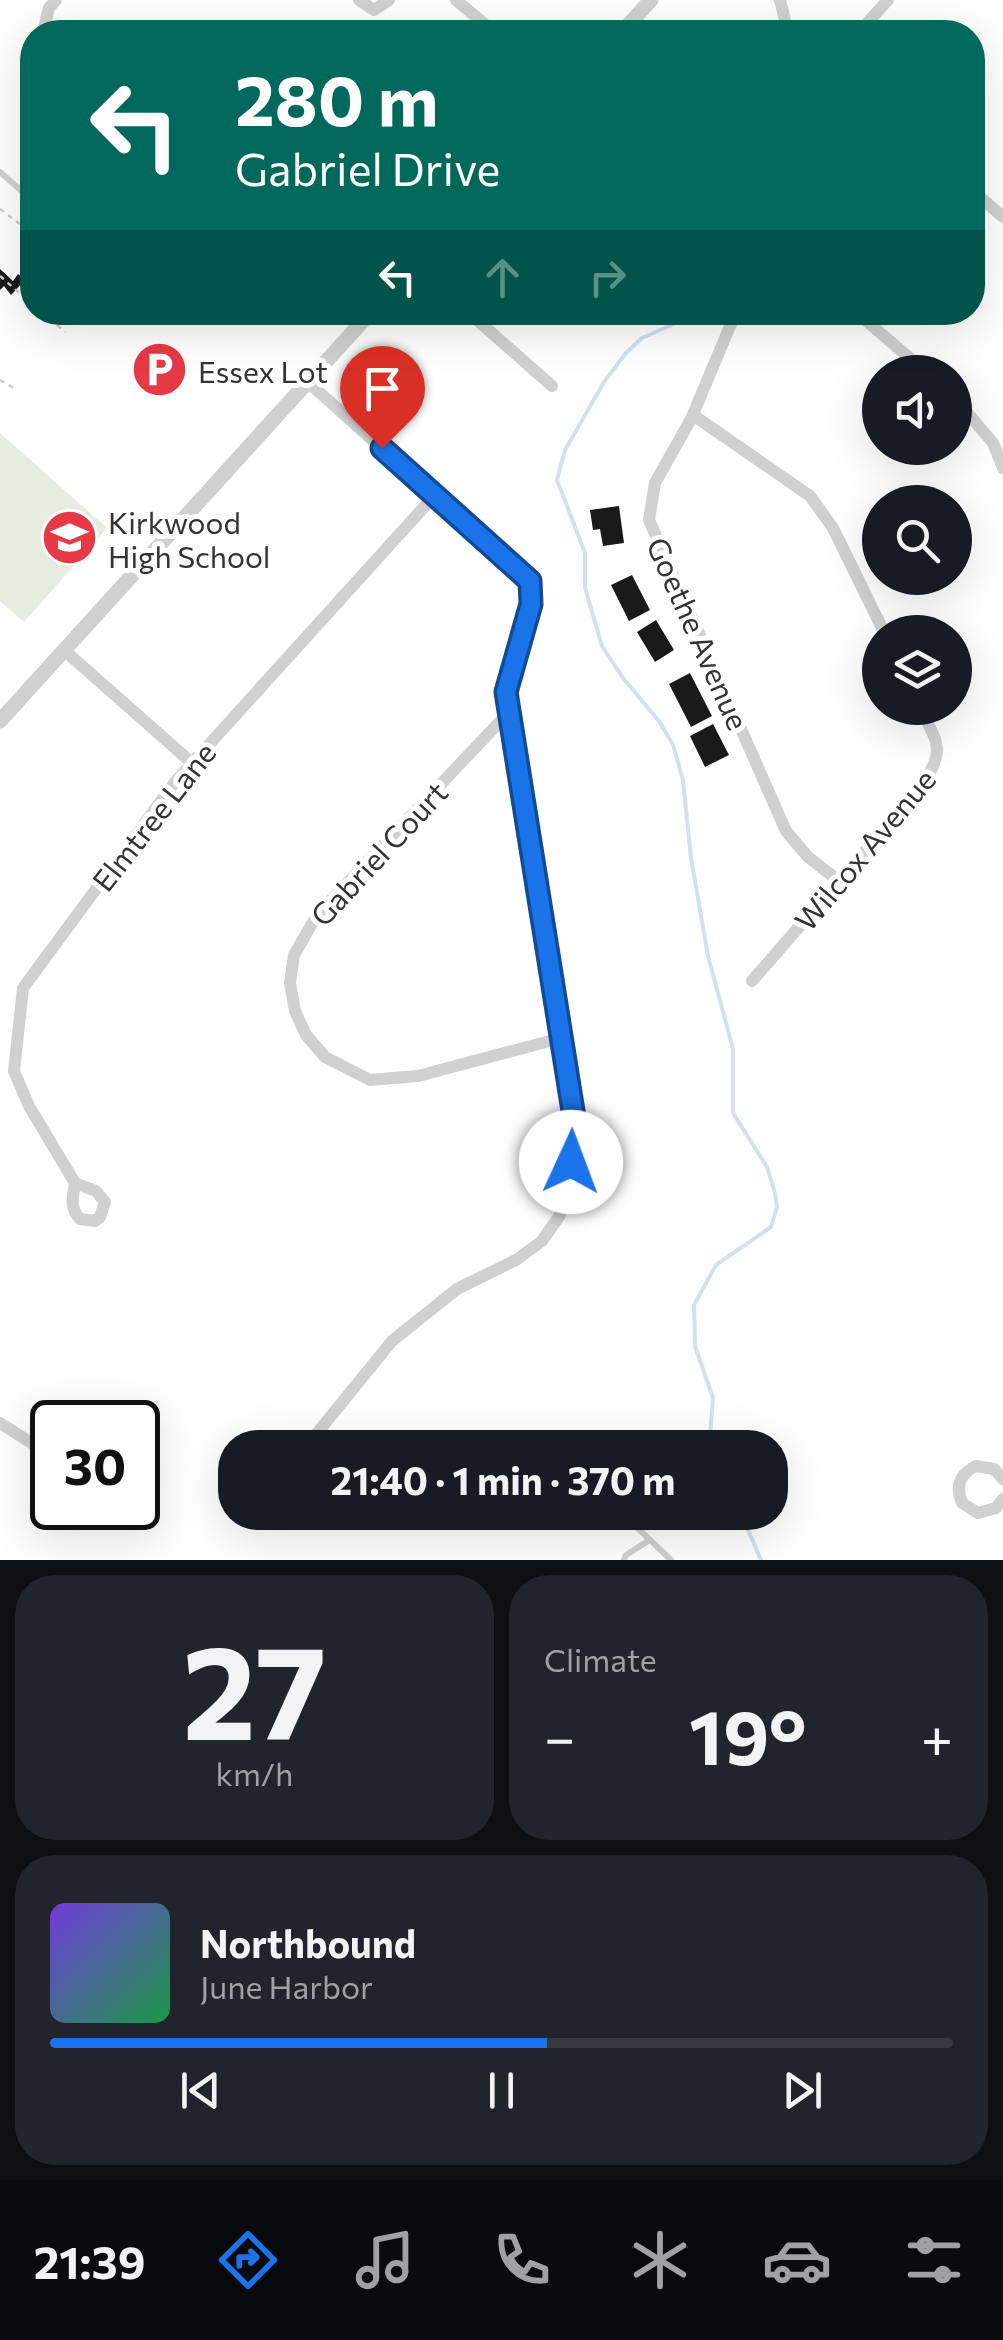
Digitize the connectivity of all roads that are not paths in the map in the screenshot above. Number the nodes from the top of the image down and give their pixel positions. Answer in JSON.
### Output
{"nodes":[{"id":1,"x":358,"y":0,"type":"edge"},
{"id":2,"x":388,"y":0,"type":"edge"},
{"id":3,"x":456,"y":0,"type":"edge"},
{"id":4,"x":651,"y":0,"type":"edge"},
{"id":5,"x":888,"y":0,"type":"edge"},
{"id":6,"x":480,"y":20,"type":"edge"},
{"id":7,"x":633,"y":20,"type":"edge"},
{"id":8,"x":870,"y":20,"type":"edge"},
{"id":9,"x":0,"y":172,"type":"edge"},
{"id":10,"x":20,"y":190,"type":"edge"},
{"id":11,"x":359,"y":325,"type":"edge"},
{"id":12,"x":483,"y":325,"type":"edge"},
{"id":13,"x":731,"y":325,"type":"edge"},
{"id":14,"x":871,"y":325,"type":"edge"},
{"id":15,"x":906,"y":355,"type":"edge"},
{"id":16,"x":309,"y":383,"type":"junction"},
{"id":17,"x":552,"y":386,"type":"dead end"},
{"id":18,"x":693,"y":415,"type":"junction"},
{"id":19,"x":972,"y":418,"type":"edge"},
{"id":20,"x":1003,"y":468,"type":"edge"},
{"id":21,"x":435,"y":495,"type":"junction"},
{"id":22,"x":876,"y":615,"type":"edge"},
{"id":23,"x":64,"y":650,"type":"junction"},
{"id":24,"x":509,"y":712,"type":"junction"},
{"id":25,"x":0,"y":721,"type":"edge"},
{"id":26,"x":929,"y":725,"type":"edge"},
{"id":27,"x":192,"y":763,"type":"junction"},
{"id":28,"x":839,"y":881,"type":"junction"},
{"id":29,"x":752,"y":981,"type":"dead end"},
{"id":30,"x":561,"y":1038,"type":"junction"},
{"id":31,"x":74,"y":1183,"type":"dead end"},
{"id":32,"x":0,"y":1422,"type":"edge"},
{"id":33,"x":319,"y":1430,"type":"edge"},
{"id":34,"x":30,"y":1442,"type":"edge"},
{"id":35,"x":1003,"y":1479,"type":"edge"},
{"id":36,"x":1003,"y":1499,"type":"edge"},
{"id":37,"x":638,"y":1530,"type":"edge"},
{"id":38,"x":648,"y":1541,"type":"junction"},
{"id":39,"x":624,"y":1560,"type":"edge"},
{"id":40,"x":670,"y":1560,"type":"edge"}],
"edges":[{"from":1,"to":2,"type":"street"},
{"from":3,"to":6,"type":"street"},
{"from":4,"to":7,"type":"street"},
{"from":5,"to":8,"type":"street"},
{"from":9,"to":10,"type":"lane"},
{"from":11,"to":16,"type":"street"},
{"from":12,"to":17,"type":"street"},
{"from":13,"to":18,"type":"street","name":"Goethe Avenue"},
{"from":14,"to":15,"type":"street"},
{"from":16,"to":21,"type":"street"},
{"from":16,"to":23,"type":"street"},
{"from":18,"to":22,"type":"street"},
{"from":18,"to":28,"type":"street","name":"Goethe Avenue"},
{"from":19,"to":20,"type":"street"},
{"from":21,"to":24,"type":"street"},
{"from":21,"to":27,"type":"street","name":"Elmtree Lane"},
{"from":23,"to":25,"type":"street"},
{"from":23,"to":27,"type":"street"},
{"from":24,"to":30,"type":"street"},
{"from":24,"to":30,"type":"street","name":"Gabriel Court"},
{"from":26,"to":28,"type":"street","name":"Wilcox Avenue"},
{"from":27,"to":31,"type":"street","name":"Elmtree Lane"},
{"from":28,"to":29,"type":"street","name":"Wilcox Avenue"},
{"from":30,"to":33,"type":"street"},
{"from":32,"to":34,"type":"street"},
{"from":35,"to":36,"type":"street"},
{"from":37,"to":38,"type":"lane"},
{"from":38,"to":39,"type":"lane"},
{"from":38,"to":40,"type":"lane"}]}
